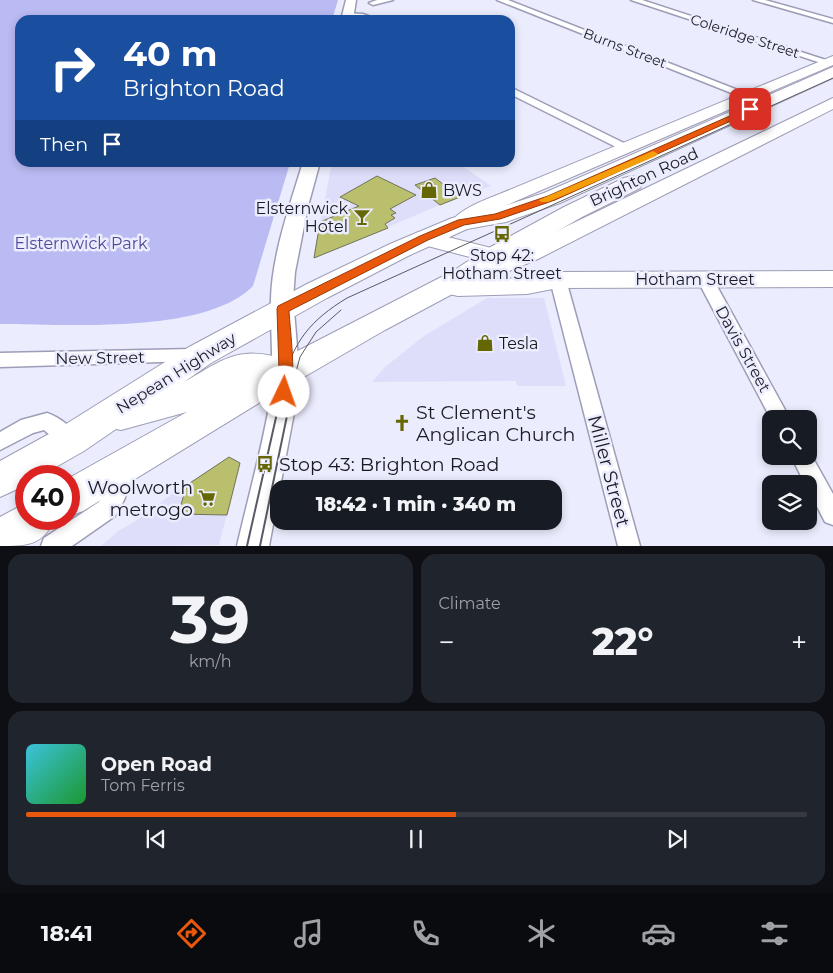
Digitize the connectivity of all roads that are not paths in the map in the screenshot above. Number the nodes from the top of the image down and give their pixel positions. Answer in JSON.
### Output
{"nodes":[{"id":1,"x":351,"y":0,"type":"edge"},
{"id":2,"x":389,"y":0,"type":"edge"},
{"id":3,"x":501,"y":0,"type":"edge"},
{"id":4,"x":635,"y":0,"type":"edge"},
{"id":5,"x":758,"y":0,"type":"edge"},
{"id":6,"x":373,"y":4,"type":"dead end"},
{"id":7,"x":348,"y":15,"type":"edge"},
{"id":8,"x":833,"y":21,"type":"edge"},
{"id":9,"x":831,"y":65,"type":"edge"},
{"id":10,"x":833,"y":90,"type":"edge"},
{"id":11,"x":515,"y":92,"type":"edge"},
{"id":12,"x":748,"y":96,"type":"junction"},
{"id":13,"x":806,"y":101,"type":"junction"},
{"id":14,"x":833,"y":102,"type":"edge"},
{"id":15,"x":730,"y":120,"type":"junction"},
{"id":16,"x":626,"y":148,"type":"junction"},
{"id":17,"x":311,"y":167,"type":"edge"},
{"id":18,"x":461,"y":223,"type":"junction"},
{"id":19,"x":424,"y":238,"type":"junction"},
{"id":20,"x":504,"y":258,"type":"junction"},
{"id":21,"x":833,"y":279,"type":"edge"},
{"id":22,"x":558,"y":280,"type":"junction"},
{"id":23,"x":705,"y":280,"type":"junction"},
{"id":24,"x":453,"y":283,"type":"junction"},
{"id":25,"x":283,"y":309,"type":"junction"},
{"id":26,"x":200,"y":355,"type":"junction"},
{"id":27,"x":0,"y":360,"type":"edge"},
{"id":28,"x":285,"y":372,"type":"junction"},
{"id":29,"x":776,"y":410,"type":"edge"},
{"id":30,"x":85,"y":431,"type":"junction"},
{"id":31,"x":0,"y":442,"type":"edge"},
{"id":32,"x":127,"y":465,"type":"junction"},
{"id":33,"x":806,"y":465,"type":"edge"},
{"id":34,"x":0,"y":480,"type":"edge"},
{"id":35,"x":80,"y":492,"type":"edge"},
{"id":36,"x":833,"y":515,"type":"edge"},
{"id":37,"x":16,"y":530,"type":"edge"},
{"id":38,"x":0,"y":540,"type":"edge"},
{"id":39,"x":52,"y":546,"type":"edge"},
{"id":40,"x":253,"y":546,"type":"edge"},
{"id":41,"x":629,"y":546,"type":"edge"}],
"edges":[{"from":1,"to":7,"type":"main road"},
{"from":2,"to":6,"type":"street"},
{"from":3,"to":12,"type":"street","name":"Burns Street"},
{"from":4,"to":9,"type":"street","name":"Coleridge Street"},
{"from":5,"to":8,"type":"street"},
{"from":9,"to":12,"type":"main road","name":"Brighton Road"},
{"from":9,"to":15,"type":"highway","name":"Brighton Road"},
{"from":10,"to":13,"type":"highway","name":"Brighton Road"},
{"from":11,"to":16,"type":"street"},
{"from":12,"to":15,"type":"main road","name":"Brighton Road"},
{"from":13,"to":14,"type":"main road"},
{"from":13,"to":15,"type":"highway","name":"Brighton Road"},
{"from":14,"to":20,"type":"main road","name":"Brighton Road"},
{"from":15,"to":16,"type":"main road","name":"Brighton Road"},
{"from":15,"to":18,"type":"highway","name":"Brighton Road"},
{"from":15,"to":20,"type":"highway","name":"Brighton Road"},
{"from":16,"to":18,"type":"main road","name":"Brighton Road"},
{"from":17,"to":25,"type":"main road"},
{"from":18,"to":19,"type":"highway","name":"Brighton Road"},
{"from":19,"to":20,"type":"main road","name":"Hotham Street"},
{"from":19,"to":25,"type":"highway","name":"Brighton Road"},
{"from":20,"to":22,"type":"main road","name":"Hotham Street"},
{"from":20,"to":24,"type":"highway","name":"Brighton Road"},
{"from":21,"to":23,"type":"main road","name":"Hotham Street"},
{"from":22,"to":23,"type":"main road","name":"Hotham Street"},
{"from":22,"to":24,"type":"main road","name":"Hotham Street"},
{"from":22,"to":41,"type":"street","name":"Miller Street"},
{"from":23,"to":29,"type":"street","name":"Davis Street"},
{"from":24,"to":28,"type":"highway","name":"Brighton Road"},
{"from":25,"to":26,"type":"highway","name":"Nepean Highway"},
{"from":25,"to":28,"type":"main road"},
{"from":26,"to":27,"type":"street","name":"New Street"},
{"from":26,"to":30,"type":"highway","name":"Nepean Highway"},
{"from":28,"to":30,"type":"highway"},
{"from":28,"to":32,"type":"highway"},
{"from":28,"to":40,"type":"main road"},
{"from":30,"to":31,"type":"street"},
{"from":30,"to":34,"type":"highway","name":"Nepean Highway"},
{"from":32,"to":35,"type":"highway"},
{"from":32,"to":39,"type":"street"},
{"from":33,"to":36,"type":"street"},
{"from":37,"to":38,"type":"highway"}]}
